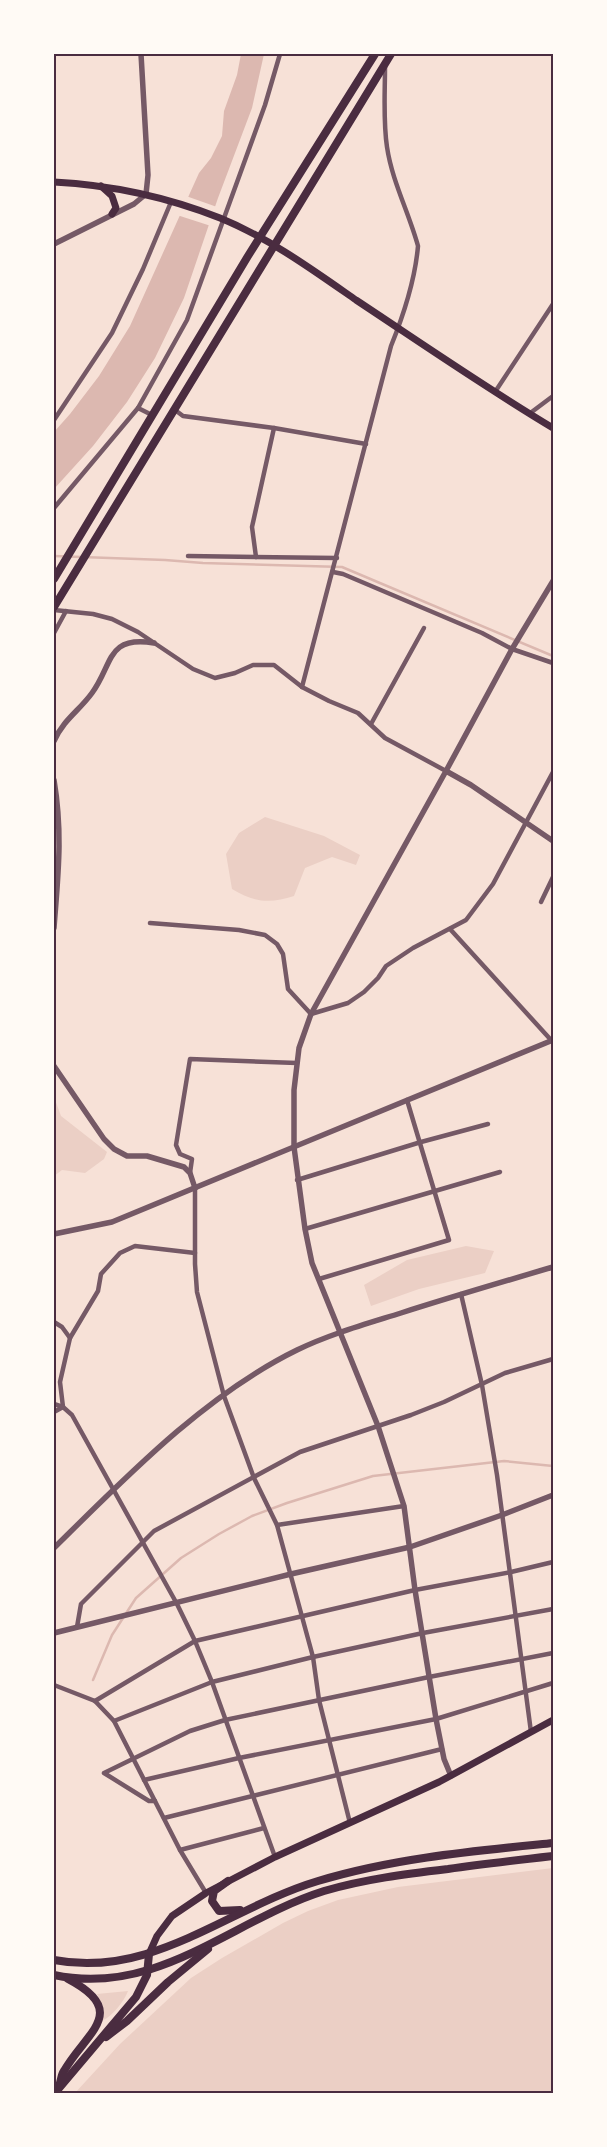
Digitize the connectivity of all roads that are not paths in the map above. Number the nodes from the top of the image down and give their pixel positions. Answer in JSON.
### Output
{"nodes":[{"id":1,"x":141,"y":54,"type":"edge"},
{"id":2,"x":280,"y":54,"type":"edge"},
{"id":3,"x":373,"y":54,"type":"edge"},
{"id":4,"x":391,"y":54,"type":"edge"},
{"id":5,"x":385,"y":64,"type":"junction"},
{"id":6,"x":54,"y":182,"type":"edge"},
{"id":7,"x":101,"y":186,"type":"junction"},
{"id":8,"x":146,"y":194,"type":"junction"},
{"id":9,"x":173,"y":202,"type":"junction"},
{"id":10,"x":112,"y":214,"type":"junction"},
{"id":11,"x":221,"y":219,"type":"junction"},
{"id":12,"x":259,"y":238,"type":"junction"},
{"id":13,"x":54,"y":244,"type":"edge"},
{"id":14,"x":273,"y":246,"type":"junction"},
{"id":15,"x":553,"y":304,"type":"edge"},
{"id":16,"x":398,"y":328,"type":"junction"},
{"id":17,"x":495,"y":392,"type":"junction"},
{"id":18,"x":553,"y":396,"type":"edge"},
{"id":19,"x":138,"y":408,"type":"junction"},
{"id":20,"x":175,"y":410,"type":"junction"},
{"id":21,"x":530,"y":414,"type":"junction"},
{"id":22,"x":152,"y":415,"type":"junction"},
{"id":23,"x":54,"y":420,"type":"edge"},
{"id":24,"x":274,"y":428,"type":"junction"},
{"id":25,"x":553,"y":428,"type":"edge"},
{"id":26,"x":366,"y":444,"type":"junction"},
{"id":27,"x":54,"y":508,"type":"edge"},
{"id":28,"x":188,"y":556,"type":"dead end"},
{"id":29,"x":256,"y":557,"type":"junction"},
{"id":30,"x":337,"y":558,"type":"junction"},
{"id":31,"x":333,"y":572,"type":"junction"},
{"id":32,"x":54,"y":578,"type":"edge"},
{"id":33,"x":553,"y":580,"type":"edge"},
{"id":34,"x":54,"y":608,"type":"edge"},
{"id":35,"x":66,"y":611,"type":"junction"},
{"id":36,"x":424,"y":628,"type":"dead end"},
{"id":37,"x":54,"y":633,"type":"edge"},
{"id":38,"x":154,"y":643,"type":"junction"},
{"id":39,"x":513,"y":647,"type":"junction"},
{"id":40,"x":553,"y":663,"type":"edge"},
{"id":41,"x":302,"y":687,"type":"junction"},
{"id":42,"x":371,"y":724,"type":"junction"},
{"id":43,"x":54,"y":741,"type":"edge"},
{"id":44,"x":446,"y":771,"type":"junction"},
{"id":45,"x":553,"y":772,"type":"edge"},
{"id":46,"x":54,"y":782,"type":"edge"},
{"id":47,"x":526,"y":821,"type":"junction"},
{"id":48,"x":553,"y":840,"type":"edge"},
{"id":49,"x":553,"y":876,"type":"edge"},
{"id":50,"x":541,"y":902,"type":"dead end"},
{"id":51,"x":150,"y":923,"type":"dead end"},
{"id":52,"x":54,"y":928,"type":"edge"},
{"id":53,"x":450,"y":929,"type":"junction"},
{"id":54,"x":311,"y":1014,"type":"junction"},
{"id":55,"x":552,"y":1040,"type":"edge"},
{"id":56,"x":297,"y":1063,"type":"junction"},
{"id":57,"x":54,"y":1066,"type":"edge"},
{"id":58,"x":407,"y":1100,"type":"junction"},
{"id":59,"x":488,"y":1124,"type":"dead end"},
{"id":60,"x":421,"y":1142,"type":"junction"},
{"id":61,"x":294,"y":1147,"type":"junction"},
{"id":62,"x":500,"y":1172,"type":"dead end"},
{"id":63,"x":190,"y":1173,"type":"junction"},
{"id":64,"x":297,"y":1180,"type":"junction"},
{"id":65,"x":195,"y":1188,"type":"junction"},
{"id":66,"x":435,"y":1190,"type":"junction"},
{"id":67,"x":305,"y":1229,"type":"junction"},
{"id":68,"x":54,"y":1234,"type":"edge"},
{"id":69,"x":195,"y":1252,"type":"junction"},
{"id":70,"x":553,"y":1268,"type":"edge"},
{"id":71,"x":319,"y":1279,"type":"junction"},
{"id":72,"x":461,"y":1294,"type":"junction"},
{"id":73,"x":54,"y":1322,"type":"edge"},
{"id":74,"x":340,"y":1332,"type":"junction"},
{"id":75,"x":70,"y":1338,"type":"junction"},
{"id":76,"x":553,"y":1359,"type":"edge"},
{"id":77,"x":482,"y":1385,"type":"junction"},
{"id":78,"x":224,"y":1396,"type":"junction"},
{"id":79,"x":54,"y":1404,"type":"edge"},
{"id":80,"x":64,"y":1407,"type":"junction"},
{"id":81,"x":54,"y":1412,"type":"edge"},
{"id":82,"x":378,"y":1426,"type":"junction"},
{"id":83,"x":254,"y":1478,"type":"junction"},
{"id":84,"x":113,"y":1489,"type":"junction"},
{"id":85,"x":553,"y":1495,"type":"edge"},
{"id":86,"x":404,"y":1506,"type":"junction"},
{"id":87,"x":502,"y":1515,"type":"junction"},
{"id":88,"x":276,"y":1525,"type":"junction"},
{"id":89,"x":142,"y":1543,"type":"junction"},
{"id":90,"x":410,"y":1547,"type":"junction"},
{"id":91,"x":54,"y":1548,"type":"edge"},
{"id":92,"x":553,"y":1562,"type":"edge"},
{"id":93,"x":511,"y":1572,"type":"junction"},
{"id":94,"x":290,"y":1574,"type":"junction"},
{"id":95,"x":415,"y":1590,"type":"junction"},
{"id":96,"x":177,"y":1604,"type":"junction"},
{"id":97,"x":553,"y":1609,"type":"edge"},
{"id":98,"x":302,"y":1616,"type":"junction"},
{"id":99,"x":516,"y":1617,"type":"junction"},
{"id":100,"x":77,"y":1627,"type":"junction"},
{"id":101,"x":54,"y":1633,"type":"edge"},
{"id":102,"x":423,"y":1633,"type":"junction"},
{"id":103,"x":195,"y":1641,"type":"junction"},
{"id":104,"x":553,"y":1653,"type":"edge"},
{"id":105,"x":313,"y":1657,"type":"junction"},
{"id":106,"x":521,"y":1658,"type":"junction"},
{"id":107,"x":429,"y":1677,"type":"junction"},
{"id":108,"x":212,"y":1682,"type":"junction"},
{"id":109,"x":553,"y":1683,"type":"edge"},
{"id":110,"x":54,"y":1685,"type":"edge"},
{"id":111,"x":525,"y":1691,"type":"junction"},
{"id":112,"x":319,"y":1700,"type":"junction"},
{"id":113,"x":95,"y":1701,"type":"junction"},
{"id":114,"x":436,"y":1719,"type":"junction"},
{"id":115,"x":225,"y":1720,"type":"junction"},
{"id":116,"x":553,"y":1720,"type":"edge"},
{"id":117,"x":114,"y":1721,"type":"junction"},
{"id":118,"x":531,"y":1732,"type":"junction"},
{"id":119,"x":329,"y":1741,"type":"junction"},
{"id":120,"x":442,"y":1749,"type":"junction"},
{"id":121,"x":239,"y":1758,"type":"junction"},
{"id":122,"x":133,"y":1759,"type":"junction"},
{"id":123,"x":338,"y":1775,"type":"junction"},
{"id":124,"x":451,"y":1776,"type":"junction"},
{"id":125,"x":144,"y":1780,"type":"junction"},
{"id":126,"x":253,"y":1796,"type":"junction"},
{"id":127,"x":155,"y":1801,"type":"junction"},
{"id":128,"x":164,"y":1818,"type":"junction"},
{"id":129,"x":350,"y":1823,"type":"junction"},
{"id":130,"x":264,"y":1828,"type":"junction"},
{"id":131,"x":553,"y":1843,"type":"edge"},
{"id":132,"x":180,"y":1850,"type":"junction"},
{"id":133,"x":553,"y":1856,"type":"edge"},
{"id":134,"x":275,"y":1857,"type":"junction"},
{"id":135,"x":228,"y":1881,"type":"junction"},
{"id":136,"x":206,"y":1892,"type":"junction"},
{"id":137,"x":252,"y":1907,"type":"junction"},
{"id":138,"x":218,"y":1941,"type":"junction"},
{"id":139,"x":149,"y":1954,"type":"junction"},
{"id":140,"x":54,"y":1960,"type":"edge"},
{"id":141,"x":148,"y":1971,"type":"junction"},
{"id":142,"x":54,"y":1975,"type":"edge"},
{"id":143,"x":63,"y":1977,"type":"junction"},
{"id":144,"x":94,"y":2046,"type":"junction"},
{"id":145,"x":57,"y":2090,"type":"edge"}],
"edges":[{"from":1,"to":8,"type":"street"},
{"from":2,"to":11,"type":"street"},
{"from":3,"to":12,"type":"highway"},
{"from":4,"to":5,"type":"highway"},
{"from":5,"to":14,"type":"highway"},
{"from":5,"to":16,"type":"street"},
{"from":6,"to":7,"type":"main road"},
{"from":7,"to":8,"type":"main road"},
{"from":7,"to":10,"type":"main road"},
{"from":8,"to":9,"type":"main road"},
{"from":8,"to":10,"type":"street"},
{"from":9,"to":11,"type":"main road"},
{"from":9,"to":23,"type":"street"},
{"from":10,"to":13,"type":"street"},
{"from":11,"to":12,"type":"main road"},
{"from":11,"to":19,"type":"street"},
{"from":12,"to":14,"type":"main road"},
{"from":12,"to":22,"type":"highway"},
{"from":14,"to":16,"type":"main road"},
{"from":14,"to":20,"type":"highway"},
{"from":15,"to":17,"type":"street"},
{"from":16,"to":17,"type":"main road"},
{"from":16,"to":26,"type":"street"},
{"from":17,"to":21,"type":"main road"},
{"from":18,"to":21,"type":"street"},
{"from":19,"to":22,"type":"street"},
{"from":19,"to":27,"type":"street"},
{"from":20,"to":24,"type":"street"},
{"from":20,"to":34,"type":"highway"},
{"from":21,"to":25,"type":"main road"},
{"from":22,"to":32,"type":"highway"},
{"from":24,"to":26,"type":"street"},
{"from":24,"to":29,"type":"street"},
{"from":26,"to":30,"type":"street"},
{"from":28,"to":29,"type":"street"},
{"from":29,"to":30,"type":"street"},
{"from":30,"to":31,"type":"street"},
{"from":31,"to":39,"type":"street"},
{"from":31,"to":41,"type":"street"},
{"from":33,"to":39,"type":"street"},
{"from":34,"to":35,"type":"street"},
{"from":35,"to":37,"type":"street"},
{"from":35,"to":38,"type":"street"},
{"from":36,"to":42,"type":"street"},
{"from":38,"to":41,"type":"street"},
{"from":38,"to":43,"type":"street"},
{"from":39,"to":40,"type":"street"},
{"from":39,"to":44,"type":"street"},
{"from":41,"to":42,"type":"street"},
{"from":42,"to":44,"type":"street"},
{"from":44,"to":47,"type":"street"},
{"from":44,"to":54,"type":"street"},
{"from":45,"to":47,"type":"street"},
{"from":46,"to":52,"type":"street"},
{"from":47,"to":48,"type":"street"},
{"from":47,"to":53,"type":"street"},
{"from":49,"to":50,"type":"street"},
{"from":51,"to":54,"type":"street"},
{"from":53,"to":54,"type":"street"},
{"from":53,"to":55,"type":"street"},
{"from":54,"to":56,"type":"street"},
{"from":55,"to":58,"type":"street"},
{"from":56,"to":61,"type":"street"},
{"from":56,"to":63,"type":"street"},
{"from":57,"to":63,"type":"street"},
{"from":58,"to":60,"type":"street"},
{"from":58,"to":61,"type":"street"},
{"from":59,"to":60,"type":"street"},
{"from":60,"to":64,"type":"street"},
{"from":60,"to":66,"type":"street"},
{"from":61,"to":64,"type":"street"},
{"from":61,"to":65,"type":"street"},
{"from":62,"to":66,"type":"street"},
{"from":63,"to":65,"type":"street"},
{"from":64,"to":67,"type":"street"},
{"from":65,"to":68,"type":"street"},
{"from":65,"to":69,"type":"street"},
{"from":66,"to":67,"type":"street"},
{"from":66,"to":71,"type":"street"},
{"from":67,"to":71,"type":"street"},
{"from":69,"to":75,"type":"street"},
{"from":69,"to":78,"type":"street"},
{"from":70,"to":72,"type":"street"},
{"from":71,"to":74,"type":"street"},
{"from":72,"to":74,"type":"street"},
{"from":72,"to":77,"type":"street"},
{"from":73,"to":75,"type":"street"},
{"from":74,"to":78,"type":"street"},
{"from":74,"to":82,"type":"street"},
{"from":75,"to":80,"type":"street"},
{"from":76,"to":77,"type":"street"},
{"from":77,"to":82,"type":"street"},
{"from":77,"to":87,"type":"street"},
{"from":78,"to":83,"type":"street"},
{"from":78,"to":84,"type":"street"},
{"from":79,"to":80,"type":"street"},
{"from":80,"to":81,"type":"street"},
{"from":80,"to":84,"type":"street"},
{"from":82,"to":83,"type":"street"},
{"from":82,"to":86,"type":"street"},
{"from":83,"to":88,"type":"street"},
{"from":83,"to":89,"type":"street"},
{"from":84,"to":89,"type":"street"},
{"from":84,"to":91,"type":"street"},
{"from":85,"to":87,"type":"street"},
{"from":86,"to":88,"type":"street"},
{"from":86,"to":90,"type":"street"},
{"from":87,"to":90,"type":"street"},
{"from":87,"to":93,"type":"street"},
{"from":88,"to":94,"type":"street"},
{"from":89,"to":96,"type":"street"},
{"from":89,"to":100,"type":"street"},
{"from":90,"to":94,"type":"street"},
{"from":90,"to":95,"type":"street"},
{"from":92,"to":93,"type":"street"},
{"from":93,"to":95,"type":"street"},
{"from":93,"to":99,"type":"street"},
{"from":94,"to":96,"type":"street"},
{"from":94,"to":98,"type":"street"},
{"from":95,"to":98,"type":"street"},
{"from":95,"to":102,"type":"street"},
{"from":96,"to":100,"type":"street"},
{"from":96,"to":103,"type":"street"},
{"from":97,"to":99,"type":"street"},
{"from":98,"to":103,"type":"street"},
{"from":98,"to":105,"type":"street"},
{"from":99,"to":102,"type":"street"},
{"from":99,"to":106,"type":"street"},
{"from":100,"to":101,"type":"street"},
{"from":102,"to":105,"type":"street"},
{"from":102,"to":107,"type":"street"},
{"from":103,"to":108,"type":"street"},
{"from":103,"to":113,"type":"street"},
{"from":104,"to":106,"type":"street"},
{"from":105,"to":108,"type":"street"},
{"from":105,"to":112,"type":"street"},
{"from":106,"to":107,"type":"street"},
{"from":106,"to":111,"type":"street"},
{"from":107,"to":112,"type":"street"},
{"from":107,"to":114,"type":"street"},
{"from":108,"to":115,"type":"street"},
{"from":108,"to":117,"type":"street"},
{"from":109,"to":111,"type":"street"},
{"from":110,"to":113,"type":"street"},
{"from":111,"to":114,"type":"street"},
{"from":111,"to":118,"type":"street"},
{"from":112,"to":115,"type":"street"},
{"from":112,"to":119,"type":"street"},
{"from":113,"to":117,"type":"street"},
{"from":114,"to":119,"type":"street"},
{"from":114,"to":120,"type":"street"},
{"from":115,"to":121,"type":"street"},
{"from":115,"to":122,"type":"street"},
{"from":116,"to":118,"type":"main road"},
{"from":117,"to":122,"type":"street"},
{"from":118,"to":124,"type":"main road"},
{"from":119,"to":121,"type":"street"},
{"from":119,"to":123,"type":"street"},
{"from":120,"to":123,"type":"street"},
{"from":120,"to":124,"type":"street"},
{"from":121,"to":125,"type":"street"},
{"from":121,"to":126,"type":"street"},
{"from":122,"to":125,"type":"street"},
{"from":122,"to":127,"type":"street"},
{"from":123,"to":126,"type":"street"},
{"from":123,"to":129,"type":"street"},
{"from":124,"to":129,"type":"main road"},
{"from":125,"to":127,"type":"street"},
{"from":126,"to":128,"type":"street"},
{"from":126,"to":130,"type":"street"},
{"from":127,"to":128,"type":"street"},
{"from":128,"to":132,"type":"street"},
{"from":129,"to":134,"type":"main road"},
{"from":130,"to":132,"type":"street"},
{"from":130,"to":134,"type":"street"},
{"from":131,"to":137,"type":"highway"},
{"from":132,"to":136,"type":"street"},
{"from":133,"to":138,"type":"highway"},
{"from":134,"to":135,"type":"main road"},
{"from":135,"to":136,"type":"main road"},
{"from":135,"to":137,"type":"highway"},
{"from":136,"to":139,"type":"main road"},
{"from":137,"to":139,"type":"highway"},
{"from":138,"to":141,"type":"highway"},
{"from":138,"to":144,"type":"highway"},
{"from":139,"to":140,"type":"highway"},
{"from":139,"to":141,"type":"highway"},
{"from":141,"to":143,"type":"highway"},
{"from":141,"to":144,"type":"highway"},
{"from":142,"to":143,"type":"highway"},
{"from":143,"to":145,"type":"highway"},
{"from":144,"to":145,"type":"highway"}]}
